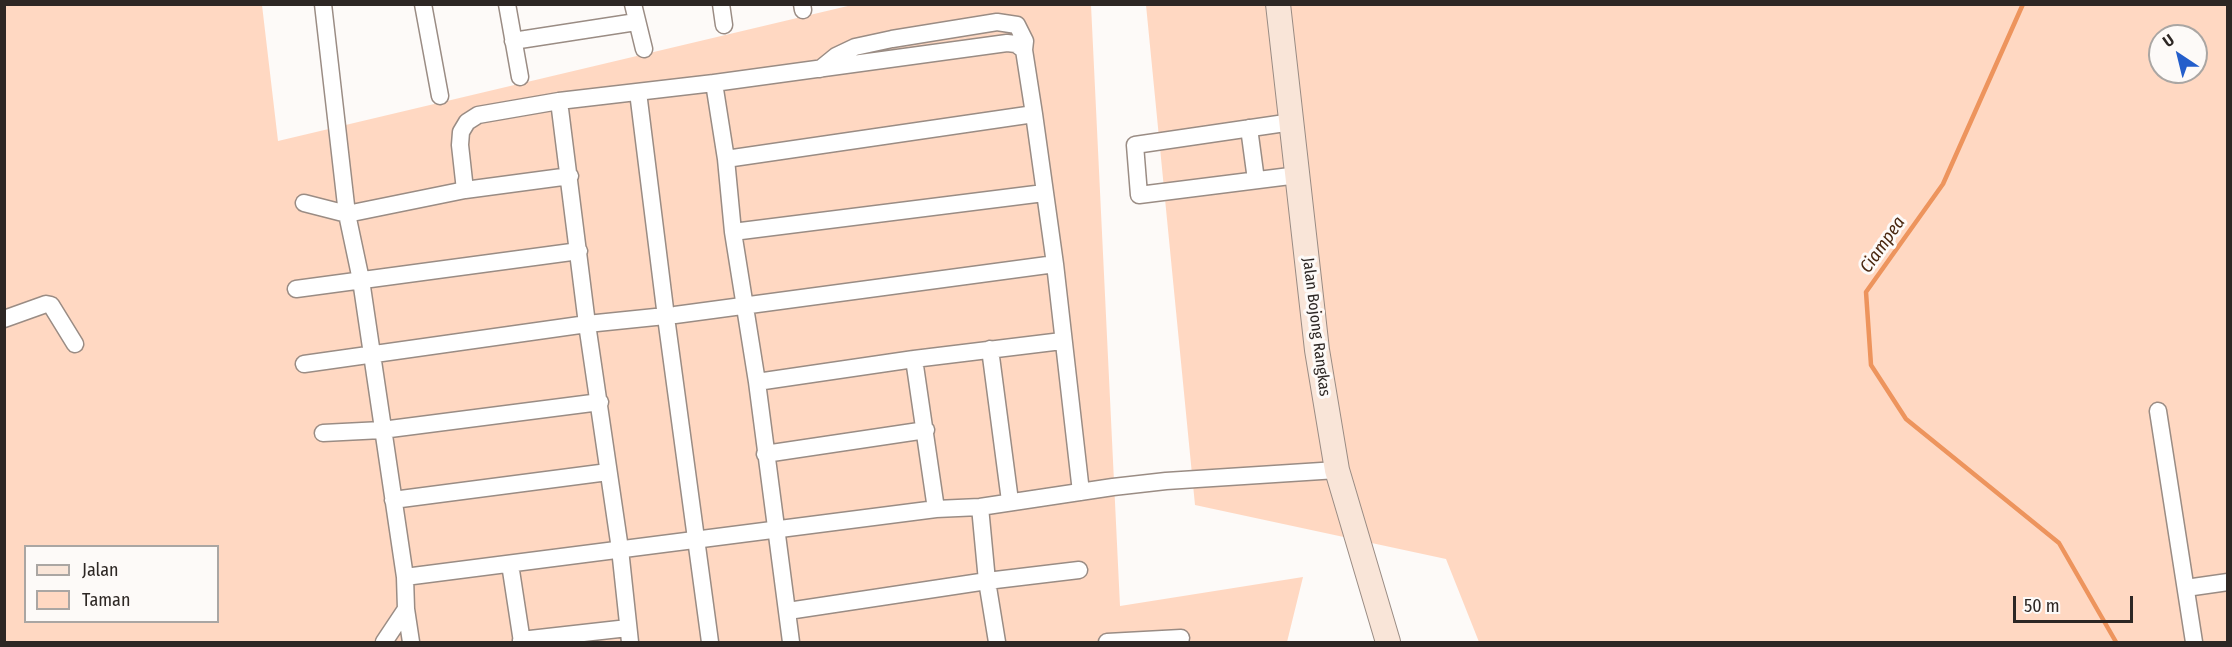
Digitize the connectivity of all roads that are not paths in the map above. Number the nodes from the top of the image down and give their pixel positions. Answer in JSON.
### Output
{"nodes":[{"id":1,"x":323,"y":4,"type":"edge"},
{"id":2,"x":423,"y":4,"type":"edge"},
{"id":3,"x":507,"y":4,"type":"edge"},
{"id":4,"x":633,"y":4,"type":"edge"},
{"id":5,"x":721,"y":4,"type":"edge"},
{"id":6,"x":1278,"y":4,"type":"edge"},
{"id":7,"x":636,"y":22,"type":"junction"},
{"id":8,"x":724,"y":25,"type":"dead end"},
{"id":9,"x":513,"y":41,"type":"junction"},
{"id":10,"x":644,"y":49,"type":"dead end"},
{"id":11,"x":520,"y":77,"type":"dead end"},
{"id":12,"x":714,"y":83,"type":"junction"},
{"id":13,"x":638,"y":92,"type":"junction"},
{"id":14,"x":440,"y":96,"type":"dead end"},
{"id":15,"x":559,"y":101,"type":"junction"},
{"id":16,"x":1034,"y":114,"type":"junction"},
{"id":17,"x":1292,"y":122,"type":"junction"},
{"id":18,"x":1249,"y":128,"type":"junction"},
{"id":19,"x":726,"y":159,"type":"junction"},
{"id":20,"x":1298,"y":175,"type":"junction"},
{"id":21,"x":570,"y":176,"type":"junction"},
{"id":22,"x":1256,"y":180,"type":"junction"},
{"id":23,"x":465,"y":190,"type":"junction"},
{"id":24,"x":1044,"y":193,"type":"junction"},
{"id":25,"x":304,"y":203,"type":"dead end"},
{"id":26,"x":347,"y":214,"type":"junction"},
{"id":27,"x":733,"y":232,"type":"junction"},
{"id":28,"x":579,"y":251,"type":"junction"},
{"id":29,"x":1055,"y":264,"type":"junction"},
{"id":30,"x":361,"y":280,"type":"junction"},
{"id":31,"x":296,"y":289,"type":"dead end"},
{"id":32,"x":746,"y":306,"type":"junction"},
{"id":33,"x":666,"y":316,"type":"junction"},
{"id":34,"x":4,"y":320,"type":"edge"},
{"id":35,"x":587,"y":324,"type":"junction"},
{"id":36,"x":1062,"y":341,"type":"junction"},
{"id":37,"x":75,"y":345,"type":"dead end"},
{"id":38,"x":990,"y":349,"type":"junction"},
{"id":39,"x":372,"y":354,"type":"junction"},
{"id":40,"x":914,"y":359,"type":"junction"},
{"id":41,"x":304,"y":364,"type":"dead end"},
{"id":42,"x":757,"y":382,"type":"junction"},
{"id":43,"x":600,"y":402,"type":"junction"},
{"id":44,"x":2158,"y":411,"type":"dead end"},
{"id":45,"x":382,"y":430,"type":"junction"},
{"id":46,"x":926,"y":430,"type":"junction"},
{"id":47,"x":323,"y":433,"type":"dead end"},
{"id":48,"x":765,"y":454,"type":"junction"},
{"id":49,"x":1337,"y":470,"type":"junction"},
{"id":50,"x":608,"y":472,"type":"junction"},
{"id":51,"x":1081,"y":492,"type":"junction"},
{"id":52,"x":393,"y":500,"type":"junction"},
{"id":53,"x":1010,"y":501,"type":"junction"},
{"id":54,"x":980,"y":507,"type":"junction"},
{"id":55,"x":936,"y":509,"type":"junction"},
{"id":56,"x":778,"y":531,"type":"junction"},
{"id":57,"x":696,"y":541,"type":"junction"},
{"id":58,"x":620,"y":549,"type":"junction"},
{"id":59,"x":510,"y":564,"type":"junction"},
{"id":60,"x":1079,"y":570,"type":"dead end"},
{"id":61,"x":405,"y":577,"type":"junction"},
{"id":62,"x":987,"y":581,"type":"junction"},
{"id":63,"x":2228,"y":582,"type":"edge"},
{"id":64,"x":2186,"y":588,"type":"junction"},
{"id":65,"x":406,"y":609,"type":"junction"},
{"id":66,"x":788,"y":611,"type":"junction"},
{"id":67,"x":629,"y":635,"type":"edge"},
{"id":68,"x":1181,"y":638,"type":"dead end"},
{"id":69,"x":522,"y":641,"type":"edge"},
{"id":70,"x":384,"y":642,"type":"edge"},
{"id":71,"x":411,"y":642,"type":"edge"},
{"id":72,"x":710,"y":642,"type":"edge"},
{"id":73,"x":792,"y":642,"type":"edge"},
{"id":74,"x":997,"y":642,"type":"edge"},
{"id":75,"x":1107,"y":642,"type":"edge"},
{"id":76,"x":1388,"y":642,"type":"edge"},
{"id":77,"x":2194,"y":642,"type":"edge"}],
"edges":[{"from":1,"to":26,"type":"street"},
{"from":2,"to":14,"type":"street"},
{"from":3,"to":9,"type":"street"},
{"from":4,"to":7,"type":"street"},
{"from":5,"to":8,"type":"street"},
{"from":6,"to":17,"type":"main road","name":"Jalan Bojong Rangkas"},
{"from":7,"to":9,"type":"street"},
{"from":7,"to":10,"type":"street"},
{"from":9,"to":11,"type":"street"},
{"from":12,"to":13,"type":"street"},
{"from":12,"to":16,"type":"street"},
{"from":12,"to":19,"type":"street"},
{"from":13,"to":15,"type":"street"},
{"from":13,"to":33,"type":"street"},
{"from":15,"to":21,"type":"street"},
{"from":15,"to":23,"type":"street"},
{"from":16,"to":19,"type":"street"},
{"from":16,"to":24,"type":"street"},
{"from":17,"to":18,"type":"street"},
{"from":17,"to":20,"type":"main road","name":"Jalan Bojong Rangkas"},
{"from":18,"to":22,"type":"street"},
{"from":18,"to":22,"type":"street"},
{"from":19,"to":27,"type":"street"},
{"from":20,"to":22,"type":"street"},
{"from":20,"to":49,"type":"main road","name":"Jalan Bojong Rangkas"},
{"from":21,"to":23,"type":"street"},
{"from":21,"to":28,"type":"street"},
{"from":23,"to":26,"type":"street"},
{"from":24,"to":27,"type":"street"},
{"from":24,"to":29,"type":"street"},
{"from":25,"to":26,"type":"street"},
{"from":26,"to":30,"type":"street"},
{"from":27,"to":32,"type":"street"},
{"from":28,"to":30,"type":"street"},
{"from":28,"to":35,"type":"street"},
{"from":29,"to":32,"type":"street"},
{"from":29,"to":36,"type":"street"},
{"from":30,"to":31,"type":"street"},
{"from":30,"to":39,"type":"street"},
{"from":32,"to":33,"type":"street"},
{"from":32,"to":42,"type":"street"},
{"from":33,"to":35,"type":"street"},
{"from":33,"to":57,"type":"street"},
{"from":34,"to":37,"type":"street"},
{"from":35,"to":39,"type":"street"},
{"from":35,"to":43,"type":"street"},
{"from":36,"to":38,"type":"street"},
{"from":36,"to":51,"type":"street"},
{"from":38,"to":40,"type":"street"},
{"from":38,"to":53,"type":"street"},
{"from":39,"to":41,"type":"street"},
{"from":39,"to":45,"type":"street"},
{"from":40,"to":42,"type":"street"},
{"from":40,"to":46,"type":"street"},
{"from":42,"to":48,"type":"street"},
{"from":43,"to":45,"type":"street"},
{"from":43,"to":50,"type":"street"},
{"from":44,"to":64,"type":"street"},
{"from":45,"to":47,"type":"street"},
{"from":45,"to":52,"type":"street"},
{"from":46,"to":48,"type":"street"},
{"from":46,"to":55,"type":"street"},
{"from":48,"to":56,"type":"street"},
{"from":49,"to":51,"type":"street"},
{"from":49,"to":76,"type":"main road","name":"Jalan Bojong Rangkas"},
{"from":50,"to":52,"type":"street"},
{"from":50,"to":58,"type":"street"},
{"from":51,"to":53,"type":"street"},
{"from":52,"to":61,"type":"street"},
{"from":53,"to":54,"type":"street"},
{"from":54,"to":55,"type":"street"},
{"from":54,"to":62,"type":"street"},
{"from":55,"to":56,"type":"street"},
{"from":56,"to":57,"type":"street"},
{"from":56,"to":66,"type":"street"},
{"from":57,"to":58,"type":"street"},
{"from":57,"to":72,"type":"street"},
{"from":58,"to":59,"type":"street"},
{"from":58,"to":67,"type":"street"},
{"from":59,"to":61,"type":"street"},
{"from":59,"to":69,"type":"street"},
{"from":60,"to":62,"type":"street"},
{"from":61,"to":65,"type":"street"},
{"from":62,"to":66,"type":"street"},
{"from":62,"to":74,"type":"street"},
{"from":63,"to":64,"type":"street"},
{"from":64,"to":77,"type":"street"},
{"from":65,"to":70,"type":"street"},
{"from":65,"to":71,"type":"street"},
{"from":66,"to":73,"type":"street"},
{"from":67,"to":69,"type":"street"},
{"from":68,"to":75,"type":"street"}]}
